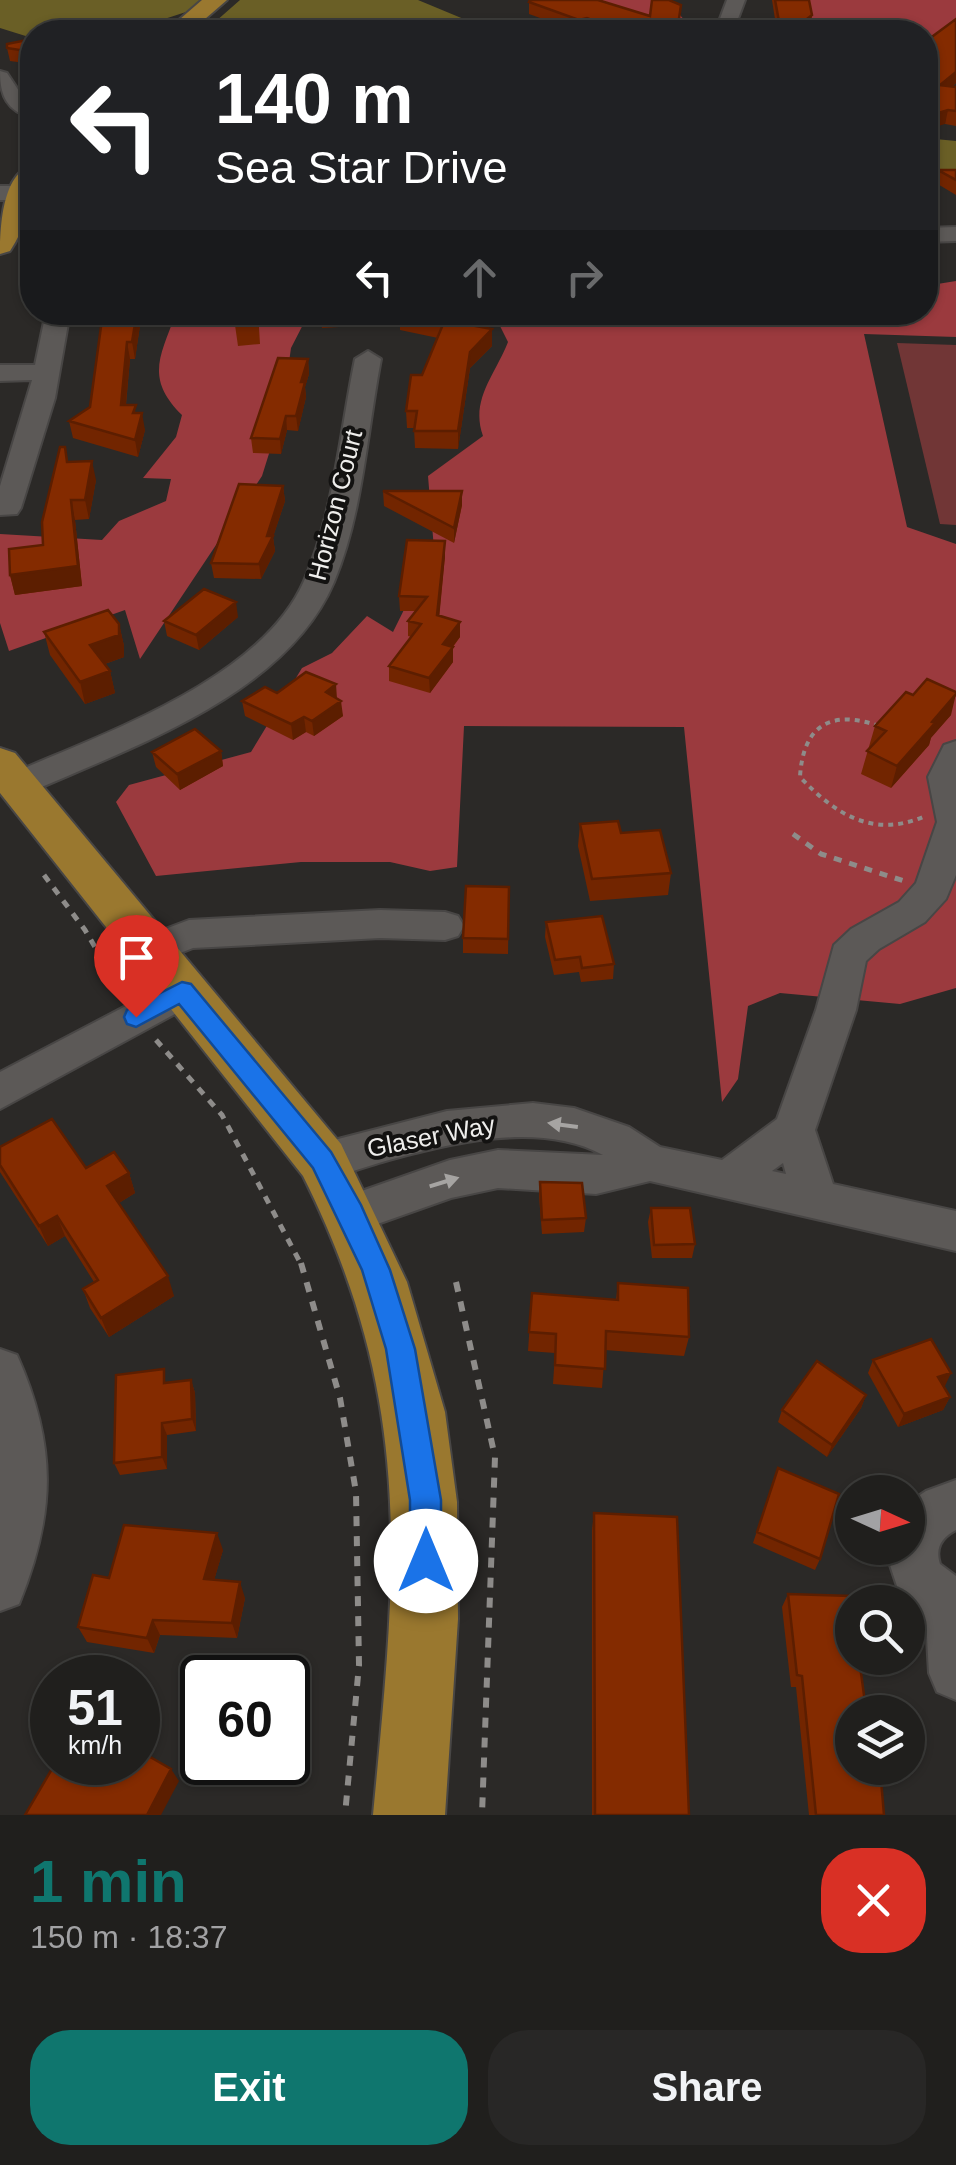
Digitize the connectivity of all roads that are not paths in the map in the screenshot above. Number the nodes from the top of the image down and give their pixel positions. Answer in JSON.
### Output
{"nodes":[{"id":1,"x":216,"y":0,"type":"edge"},
{"id":2,"x":191,"y":20,"type":"edge"},
{"id":3,"x":0,"y":78,"type":"edge"},
{"id":4,"x":20,"y":105,"type":"edge"},
{"id":5,"x":18,"y":187,"type":"edge"},
{"id":6,"x":0,"y":245,"type":"edge"},
{"id":7,"x":56,"y":325,"type":"edge"},
{"id":8,"x":368,"y":359,"type":"dead end"},
{"id":9,"x":47,"y":372,"type":"junction"},
{"id":10,"x":0,"y":373,"type":"edge"},
{"id":11,"x":7,"y":508,"type":"dead end"},
{"id":12,"x":956,"y":753,"type":"edge"},
{"id":13,"x":8,"y":774,"type":"edge"},
{"id":14,"x":952,"y":813,"type":"edge"},
{"id":15,"x":445,"y":926,"type":"dead end"},
{"id":16,"x":166,"y":970,"type":"junction"},
{"id":17,"x":0,"y":1092,"type":"edge"},
{"id":18,"x":794,"y":1130,"type":"junction"},
{"id":19,"x":650,"y":1163,"type":"junction"},
{"id":20,"x":727,"y":1181,"type":"junction"},
{"id":21,"x":337,"y":1187,"type":"junction"},
{"id":22,"x":816,"y":1203,"type":"junction"},
{"id":23,"x":956,"y":1230,"type":"edge"},
{"id":24,"x":0,"y":1371,"type":"edge"},
{"id":25,"x":956,"y":1505,"type":"edge"},
{"id":26,"x":0,"y":1585,"type":"edge"},
{"id":27,"x":955,"y":1604,"type":"edge"},
{"id":28,"x":956,"y":1674,"type":"edge"},
{"id":29,"x":409,"y":1815,"type":"edge"}],
"edges":[{"from":1,"to":2,"type":"main road"},
{"from":3,"to":4,"type":"street"},
{"from":5,"to":6,"type":"main road"},
{"from":7,"to":9,"type":"street"},
{"from":8,"to":13,"type":"street","name":"Horizon Court"},
{"from":9,"to":10,"type":"street"},
{"from":9,"to":11,"type":"street"},
{"from":12,"to":14,"type":"street"},
{"from":13,"to":16,"type":"main road"},
{"from":14,"to":18,"type":"street"},
{"from":15,"to":16,"type":"street"},
{"from":16,"to":17,"type":"street"},
{"from":16,"to":21,"type":"main road"},
{"from":18,"to":20,"type":"street"},
{"from":18,"to":22,"type":"street"},
{"from":19,"to":20,"type":"street","name":"Glaser Way"},
{"from":21,"to":19,"type":"street","name":"Glaser Way","one_way":true},
{"from":19,"to":21,"type":"street","name":"Glaser Way","one_way":true},
{"from":20,"to":22,"type":"street","name":"Glaser Way"},
{"from":21,"to":29,"type":"main road"},
{"from":22,"to":23,"type":"street","name":"Glaser Way"},
{"from":24,"to":26,"type":"street"},
{"from":25,"to":27,"type":"street"},
{"from":27,"to":28,"type":"street"}]}
